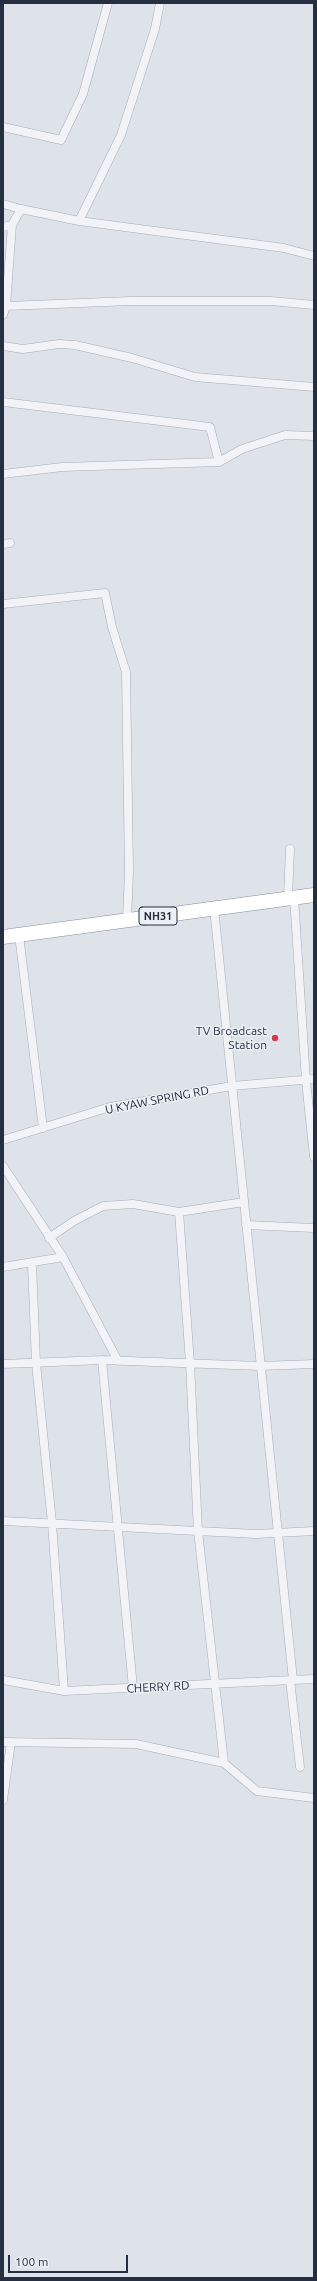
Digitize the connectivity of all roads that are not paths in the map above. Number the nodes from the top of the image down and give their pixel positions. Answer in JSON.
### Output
{"nodes":[{"id":1,"x":108,"y":3,"type":"edge"},
{"id":2,"x":160,"y":3,"type":"edge"},
{"id":3,"x":3,"y":127,"type":"edge"},
{"id":4,"x":3,"y":204,"type":"edge"},
{"id":5,"x":21,"y":209,"type":"junction"},
{"id":6,"x":79,"y":221,"type":"junction"},
{"id":7,"x":12,"y":225,"type":"junction"},
{"id":8,"x":3,"y":227,"type":"edge"},
{"id":9,"x":314,"y":256,"type":"edge"},
{"id":10,"x":314,"y":305,"type":"edge"},
{"id":11,"x":6,"y":306,"type":"junction"},
{"id":12,"x":3,"y":315,"type":"edge"},
{"id":13,"x":3,"y":346,"type":"edge"},
{"id":14,"x":314,"y":387,"type":"edge"},
{"id":15,"x":3,"y":402,"type":"edge"},
{"id":16,"x":314,"y":436,"type":"edge"},
{"id":17,"x":219,"y":462,"type":"junction"},
{"id":18,"x":3,"y":474,"type":"edge"},
{"id":19,"x":3,"y":604,"type":"edge"},
{"id":20,"x":290,"y":849,"type":"dead end"},
{"id":21,"x":314,"y":894,"type":"edge"},
{"id":22,"x":291,"y":898,"type":"junction"},
{"id":23,"x":214,"y":908,"type":"junction"},
{"id":24,"x":127,"y":920,"type":"junction"},
{"id":25,"x":19,"y":935,"type":"junction"},
{"id":26,"x":3,"y":937,"type":"edge"},
{"id":27,"x":310,"y":1080,"type":"edge"},
{"id":28,"x":232,"y":1086,"type":"junction"},
{"id":29,"x":43,"y":1128,"type":"junction"},
{"id":30,"x":3,"y":1140,"type":"edge"},
{"id":31,"x":314,"y":1157,"type":"edge"},
{"id":32,"x":3,"y":1166,"type":"edge"},
{"id":33,"x":244,"y":1202,"type":"junction"},
{"id":34,"x":179,"y":1212,"type":"junction"},
{"id":35,"x":246,"y":1225,"type":"junction"},
{"id":36,"x":314,"y":1228,"type":"edge"},
{"id":37,"x":49,"y":1238,"type":"junction"},
{"id":38,"x":63,"y":1257,"type":"junction"},
{"id":39,"x":32,"y":1264,"type":"junction"},
{"id":40,"x":3,"y":1267,"type":"edge"},
{"id":41,"x":102,"y":1360,"type":"junction"},
{"id":42,"x":118,"y":1361,"type":"junction"},
{"id":43,"x":36,"y":1363,"type":"junction"},
{"id":44,"x":190,"y":1363,"type":"junction"},
{"id":45,"x":3,"y":1364,"type":"edge"},
{"id":46,"x":314,"y":1364,"type":"edge"},
{"id":47,"x":260,"y":1366,"type":"junction"},
{"id":48,"x":3,"y":1521,"type":"edge"},
{"id":49,"x":52,"y":1523,"type":"junction"},
{"id":50,"x":116,"y":1527,"type":"junction"},
{"id":51,"x":198,"y":1531,"type":"junction"},
{"id":52,"x":314,"y":1531,"type":"edge"},
{"id":53,"x":278,"y":1533,"type":"junction"},
{"id":54,"x":314,"y":1679,"type":"edge"},
{"id":55,"x":3,"y":1680,"type":"edge"},
{"id":56,"x":291,"y":1680,"type":"junction"},
{"id":57,"x":214,"y":1684,"type":"junction"},
{"id":58,"x":133,"y":1688,"type":"junction"},
{"id":59,"x":64,"y":1691,"type":"junction"},
{"id":60,"x":7,"y":1742,"type":"edge"},
{"id":61,"x":224,"y":1763,"type":"junction"},
{"id":62,"x":300,"y":1767,"type":"dead end"},
{"id":63,"x":314,"y":1798,"type":"edge"},
{"id":64,"x":3,"y":1800,"type":"edge"}],
"edges":[{"from":1,"to":3,"type":"street"},
{"from":2,"to":6,"type":"street"},
{"from":4,"to":5,"type":"street"},
{"from":5,"to":6,"type":"street"},
{"from":5,"to":7,"type":"street"},
{"from":6,"to":9,"type":"street"},
{"from":7,"to":8,"type":"street"},
{"from":7,"to":11,"type":"street"},
{"from":10,"to":11,"type":"street"},
{"from":11,"to":12,"type":"street"},
{"from":13,"to":14,"type":"street"},
{"from":15,"to":17,"type":"street"},
{"from":16,"to":17,"type":"street"},
{"from":17,"to":18,"type":"street"},
{"from":19,"to":24,"type":"street"},
{"from":20,"to":22,"type":"street"},
{"from":21,"to":22,"type":"highway","number":"NH31"},
{"from":22,"to":23,"type":"highway","number":"NH31"},
{"from":22,"to":27,"type":"street"},
{"from":23,"to":24,"type":"highway","number":"NH31"},
{"from":23,"to":28,"type":"street"},
{"from":24,"to":25,"type":"highway","number":"NH31"},
{"from":25,"to":26,"type":"highway","number":"NH31"},
{"from":25,"to":29,"type":"street"},
{"from":27,"to":28,"type":"street","name":"U KYAW SPRING RD"},
{"from":27,"to":31,"type":"street"},
{"from":28,"to":29,"type":"street","name":"U KYAW SPRING RD"},
{"from":28,"to":33,"type":"street"},
{"from":29,"to":30,"type":"street","name":"U KYAW SPRING RD"},
{"from":32,"to":37,"type":"street"},
{"from":33,"to":34,"type":"street"},
{"from":33,"to":35,"type":"street"},
{"from":34,"to":37,"type":"street"},
{"from":34,"to":44,"type":"street"},
{"from":35,"to":36,"type":"street"},
{"from":35,"to":47,"type":"street"},
{"from":37,"to":38,"type":"street"},
{"from":38,"to":39,"type":"street"},
{"from":38,"to":42,"type":"street"},
{"from":39,"to":40,"type":"street"},
{"from":39,"to":43,"type":"street"},
{"from":41,"to":42,"type":"street"},
{"from":41,"to":43,"type":"street"},
{"from":41,"to":50,"type":"street"},
{"from":42,"to":44,"type":"street"},
{"from":43,"to":45,"type":"street"},
{"from":43,"to":49,"type":"street"},
{"from":44,"to":47,"type":"street"},
{"from":44,"to":51,"type":"street"},
{"from":46,"to":47,"type":"street"},
{"from":47,"to":53,"type":"street"},
{"from":48,"to":49,"type":"street"},
{"from":49,"to":50,"type":"street"},
{"from":49,"to":59,"type":"street"},
{"from":50,"to":51,"type":"street"},
{"from":50,"to":58,"type":"street"},
{"from":51,"to":53,"type":"street"},
{"from":51,"to":57,"type":"street"},
{"from":52,"to":53,"type":"street"},
{"from":53,"to":56,"type":"street"},
{"from":54,"to":56,"type":"street","name":"CHERRY RD"},
{"from":55,"to":59,"type":"street","name":"CHERRY RD"},
{"from":56,"to":57,"type":"street","name":"CHERRY RD"},
{"from":56,"to":62,"type":"street"},
{"from":57,"to":58,"type":"street","name":"CHERRY RD"},
{"from":57,"to":61,"type":"street"},
{"from":58,"to":59,"type":"street","name":"CHERRY RD"},
{"from":60,"to":61,"type":"street"},
{"from":60,"to":64,"type":"street"},
{"from":61,"to":63,"type":"street"}]}
